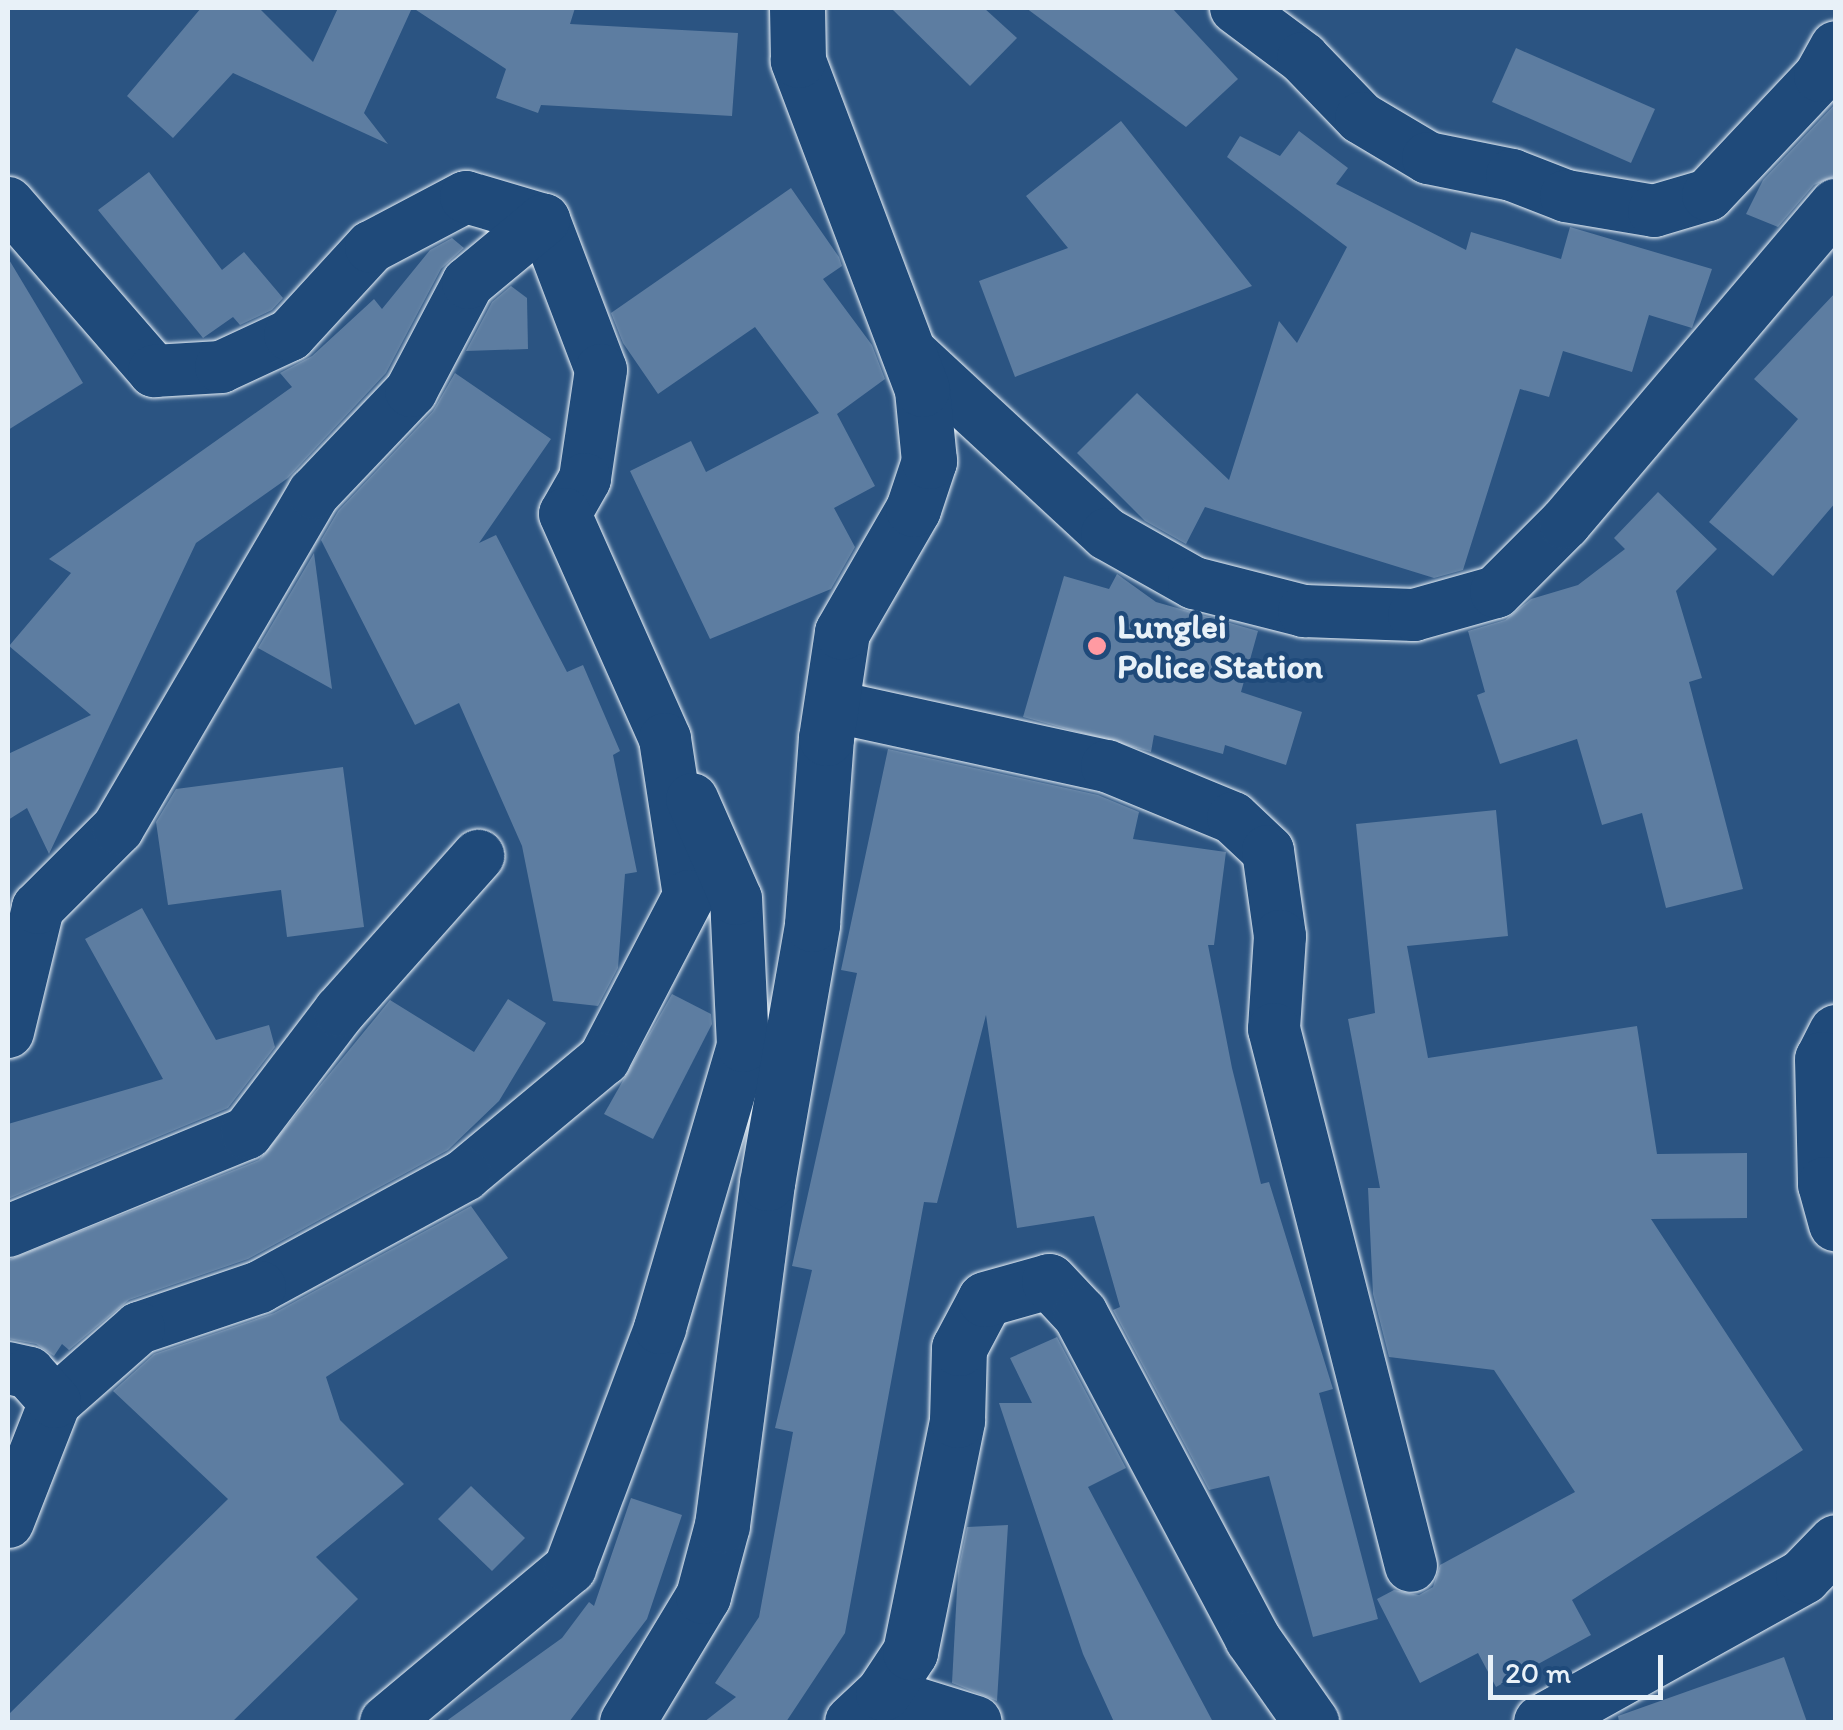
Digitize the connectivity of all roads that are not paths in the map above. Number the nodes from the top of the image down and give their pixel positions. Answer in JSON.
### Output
{"nodes":[{"id":1,"x":796,"y":8,"type":"edge"},
{"id":2,"x":1236,"y":8,"type":"edge"},
{"id":3,"x":1836,"y":47,"type":"edge"},
{"id":4,"x":8,"y":203,"type":"edge"},
{"id":5,"x":1836,"y":205,"type":"edge"},
{"id":6,"x":544,"y":220,"type":"junction"},
{"id":7,"x":906,"y":349,"type":"junction"},
{"id":8,"x":831,"y":706,"type":"junction"},
{"id":9,"x":665,"y":738,"type":"junction"},
{"id":10,"x":478,"y":856,"type":"dead end"},
{"id":11,"x":8,"y":1032,"type":"edge"},
{"id":12,"x":1836,"y":1032,"type":"edge"},
{"id":13,"x":1836,"y":1224,"type":"edge"},
{"id":14,"x":8,"y":1230,"type":"edge"},
{"id":15,"x":8,"y":1368,"type":"edge"},
{"id":16,"x":55,"y":1402,"type":"junction"},
{"id":17,"x":8,"y":1522,"type":"edge"},
{"id":18,"x":1836,"y":1542,"type":"edge"},
{"id":19,"x":1411,"y":1566,"type":"dead end"},
{"id":20,"x":868,"y":1708,"type":"edge"},
{"id":21,"x":386,"y":1722,"type":"edge"},
{"id":22,"x":628,"y":1722,"type":"edge"},
{"id":23,"x":976,"y":1722,"type":"edge"},
{"id":24,"x":1312,"y":1722,"type":"edge"},
{"id":25,"x":1541,"y":1722,"type":"edge"}],
"edges":[{"from":1,"to":7,"type":"main road"},
{"from":2,"to":3,"type":"street"},
{"from":4,"to":6,"type":"street"},
{"from":5,"to":7,"type":"street"},
{"from":6,"to":9,"type":"street"},
{"from":6,"to":11,"type":"street"},
{"from":7,"to":8,"type":"main road"},
{"from":8,"to":19,"type":"street"},
{"from":8,"to":22,"type":"main road"},
{"from":9,"to":16,"type":"street"},
{"from":9,"to":21,"type":"street"},
{"from":10,"to":14,"type":"street"},
{"from":12,"to":13,"type":"main road"},
{"from":15,"to":16,"type":"street"},
{"from":16,"to":17,"type":"street"},
{"from":18,"to":25,"type":"main road"},
{"from":20,"to":23,"type":"street"},
{"from":20,"to":24,"type":"main road"}]}
